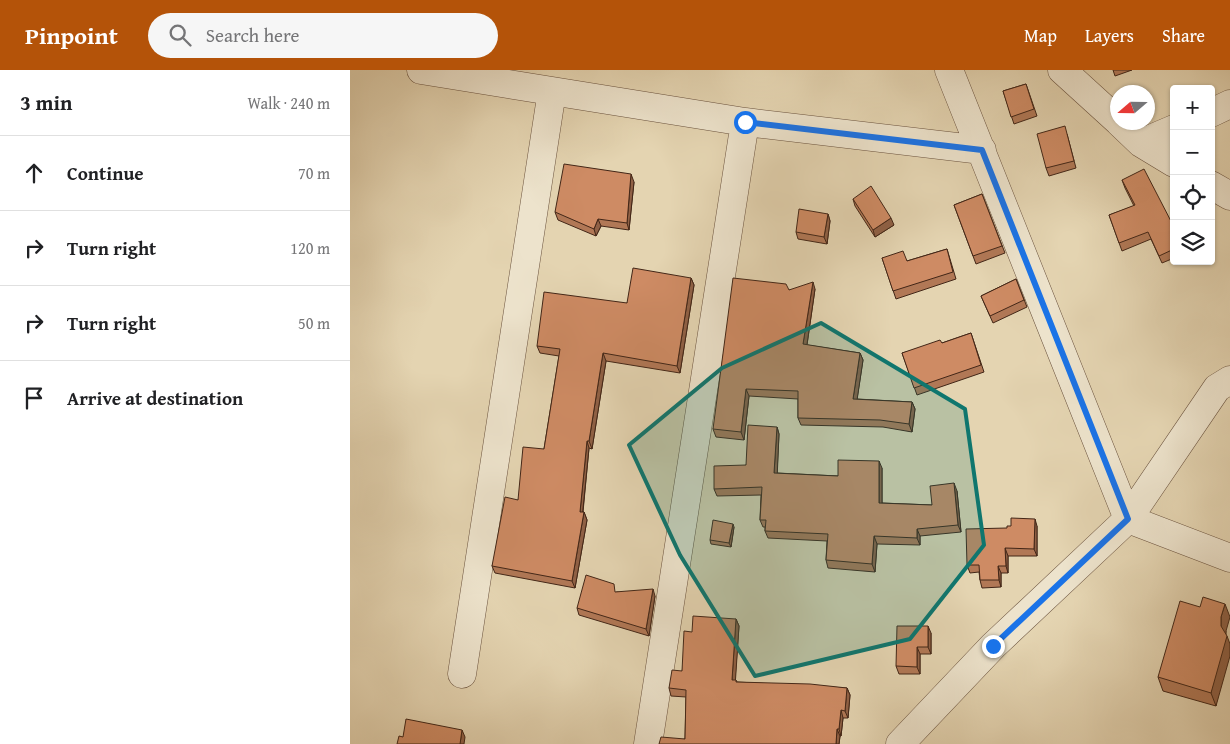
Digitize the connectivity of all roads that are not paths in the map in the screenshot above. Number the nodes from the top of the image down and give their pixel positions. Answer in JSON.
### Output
{"nodes":[{"id":1,"x":421,"y":70,"type":"edge"},
{"id":2,"x":949,"y":70,"type":"edge"},
{"id":3,"x":1062,"y":70,"type":"edge"},
{"id":4,"x":552,"y":90,"type":"junction"},
{"id":5,"x":1230,"y":104,"type":"edge"},
{"id":6,"x":1215,"y":111,"type":"edge"},
{"id":7,"x":1110,"y":115,"type":"edge"},
{"id":8,"x":745,"y":122,"type":"junction"},
{"id":9,"x":1126,"y":130,"type":"edge"},
{"id":10,"x":1172,"y":130,"type":"edge"},
{"id":11,"x":1140,"y":143,"type":"junction"},
{"id":12,"x":982,"y":150,"type":"junction"},
{"id":13,"x":1170,"y":161,"type":"edge"},
{"id":14,"x":1215,"y":187,"type":"edge"},
{"id":15,"x":1230,"y":196,"type":"edge"},
{"id":16,"x":1230,"y":380,"type":"edge"},
{"id":17,"x":1128,"y":519,"type":"junction"},
{"id":18,"x":1230,"y":558,"type":"edge"},
{"id":19,"x":462,"y":674,"type":"dead end"},
{"id":20,"x":648,"y":744,"type":"edge"},
{"id":21,"x":900,"y":744,"type":"edge"}],
"edges":[{"from":1,"to":4,"type":"street"},
{"from":2,"to":12,"type":"street"},
{"from":3,"to":7,"type":"street"},
{"from":4,"to":8,"type":"street"},
{"from":4,"to":19,"type":"street"},
{"from":5,"to":6,"type":"street"},
{"from":8,"to":12,"type":"street"},
{"from":8,"to":20,"type":"street"},
{"from":9,"to":11,"type":"street"},
{"from":10,"to":11,"type":"street"},
{"from":11,"to":13,"type":"street"},
{"from":12,"to":17,"type":"street"},
{"from":14,"to":15,"type":"street"},
{"from":16,"to":17,"type":"street"},
{"from":17,"to":18,"type":"street"},
{"from":17,"to":21,"type":"street"}]}
